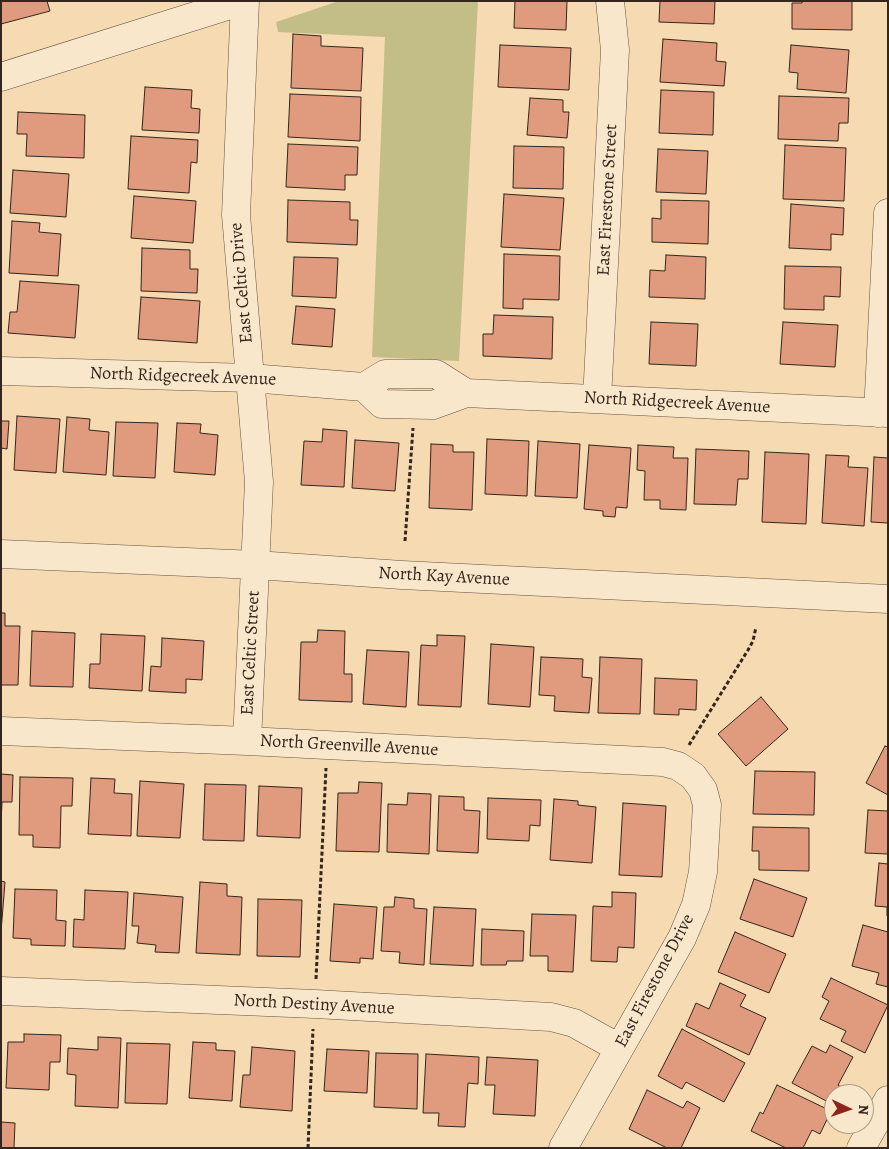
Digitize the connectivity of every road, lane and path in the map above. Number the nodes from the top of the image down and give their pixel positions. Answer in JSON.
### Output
{"nodes":[{"id":1,"x":244,"y":1,"type":"edge"},
{"id":2,"x":610,"y":1,"type":"edge"},
{"id":3,"x":1,"y":77,"type":"edge"},
{"id":4,"x":888,"y":213,"type":"edge"},
{"id":5,"x":1,"y":371,"type":"edge"},
{"id":6,"x":250,"y":378,"type":"junction"},
{"id":7,"x":364,"y":387,"type":"junction"},
{"id":8,"x":466,"y":393,"type":"junction"},
{"id":9,"x":598,"y":399,"type":"junction"},
{"id":10,"x":415,"y":405,"type":"junction"},
{"id":11,"x":883,"y":413,"type":"edge"},
{"id":12,"x":405,"y":541,"type":"dead end"},
{"id":13,"x":1,"y":554,"type":"edge"},
{"id":14,"x":256,"y":565,"type":"junction"},
{"id":15,"x":888,"y":599,"type":"edge"},
{"id":16,"x":756,"y":627,"type":"dead end"},
{"id":17,"x":1,"y":731,"type":"edge"},
{"id":18,"x":246,"y":741,"type":"junction"},
{"id":19,"x":687,"y":747,"type":"dead end"},
{"id":20,"x":327,"y":763,"type":"dead end"},
{"id":21,"x":693,"y":776,"type":"joint"},
{"id":22,"x":316,"y":985,"type":"dead end"},
{"id":23,"x":1,"y":990,"type":"edge"},
{"id":24,"x":314,"y":1024,"type":"dead end"},
{"id":25,"x":619,"y":1048,"type":"junction"},
{"id":26,"x":888,"y":1100,"type":"edge"},
{"id":27,"x":570,"y":1145,"type":"edge"},
{"id":28,"x":308,"y":1148,"type":"edge"},
{"id":29,"x":862,"y":1148,"type":"edge"}],
"edges":[{"from":1,"to":3,"type":"street"},
{"from":1,"to":6,"type":"street","name":"East Celtic Drive"},
{"from":2,"to":9,"type":"street","name":"East Firestone Street"},
{"from":4,"to":11,"type":"street"},
{"from":5,"to":6,"type":"street","name":"North Ridgecreek Avenue"},
{"from":6,"to":7,"type":"street","name":"North Ridgecreek Avenue"},
{"from":6,"to":14,"type":"street","name":"East Celtic Drive"},
{"from":7,"to":8,"type":"street","name":"North Ridgecreek Avenue"},
{"from":7,"to":10,"type":"street","name":"North Ridgecreek Avenue"},
{"from":8,"to":9,"type":"street","name":"North Ridgecreek Avenue"},
{"from":8,"to":10,"type":"street","name":"North Ridgecreek Avenue"},
{"from":9,"to":11,"type":"street","name":"North Ridgecreek Avenue"},
{"from":10,"to":12,"type":"path"},
{"from":13,"to":14,"type":"street","name":"North Kay Avenue"},
{"from":14,"to":15,"type":"street","name":"North Kay Avenue"},
{"from":14,"to":18,"type":"street","name":"East Celtic Street"},
{"from":16,"to":19,"type":"path"},
{"from":17,"to":18,"type":"street","name":"North Greenville Avenue"},
{"from":18,"to":21,"type":"street","name":"North Greenville Avenue"},
{"from":20,"to":22,"type":"path"},
{"from":21,"to":25,"type":"street","name":"East Firestone Drive"},
{"from":23,"to":25,"type":"street","name":"North Destiny Avenue"},
{"from":24,"to":28,"type":"path"},
{"from":25,"to":27,"type":"street","name":"East Firestone Drive"},
{"from":26,"to":29,"type":"street"}]}
